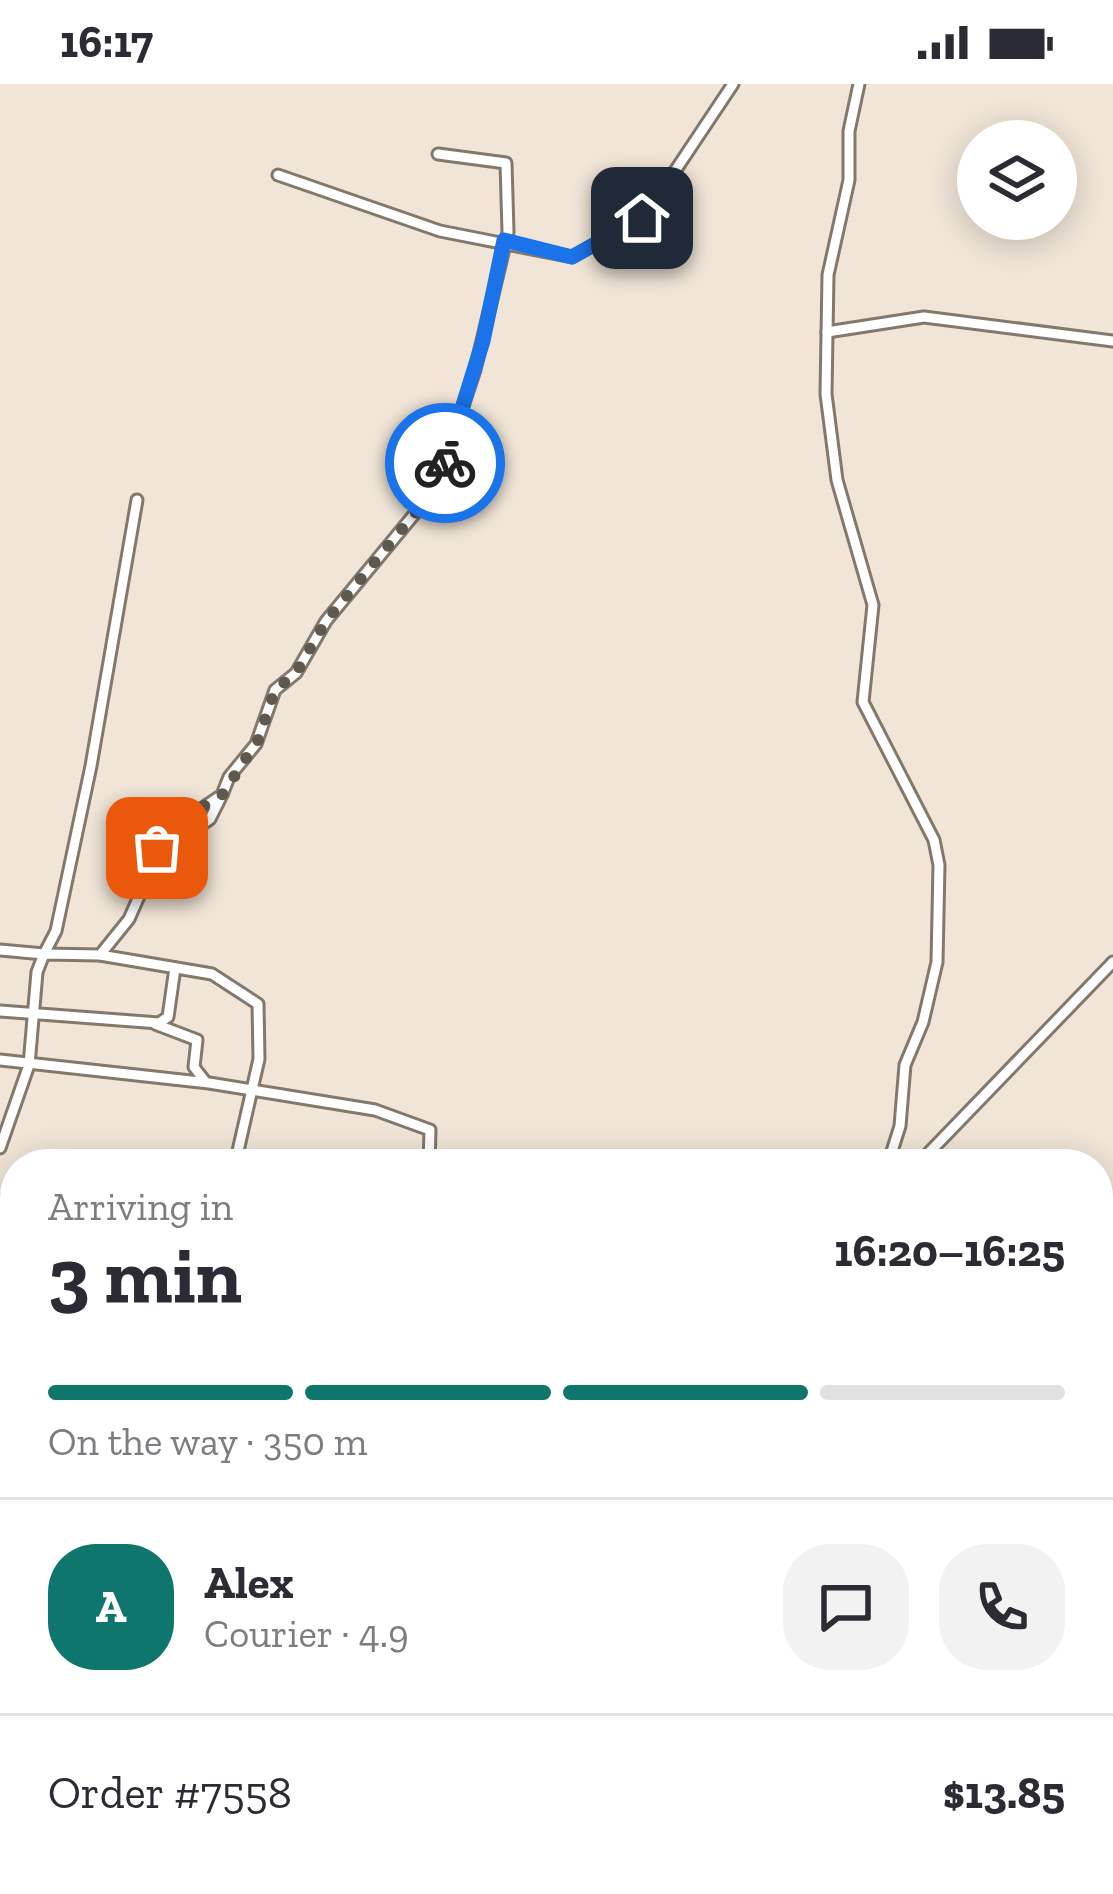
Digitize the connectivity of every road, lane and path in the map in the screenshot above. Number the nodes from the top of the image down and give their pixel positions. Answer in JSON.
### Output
{"nodes":[{"id":1,"x":733,"y":84,"type":"edge"},
{"id":2,"x":859,"y":84,"type":"edge"},
{"id":3,"x":438,"y":154,"type":"dead end"},
{"id":4,"x":278,"y":175,"type":"dead end"},
{"id":5,"x":504,"y":240,"type":"junction"},
{"id":6,"x":826,"y":332,"type":"junction"},
{"id":7,"x":1113,"y":341,"type":"edge"},
{"id":8,"x":137,"y":500,"type":"dead end"},
{"id":9,"x":0,"y":950,"type":"edge"},
{"id":10,"x":44,"y":954,"type":"junction"},
{"id":11,"x":100,"y":955,"type":"junction"},
{"id":12,"x":1113,"y":962,"type":"edge"},
{"id":13,"x":175,"y":968,"type":"junction"},
{"id":14,"x":0,"y":1011,"type":"edge"},
{"id":15,"x":35,"y":1012,"type":"junction"},
{"id":16,"x":154,"y":1024,"type":"junction"},
{"id":17,"x":0,"y":1060,"type":"edge"},
{"id":18,"x":29,"y":1064,"type":"junction"},
{"id":19,"x":209,"y":1082,"type":"junction"},
{"id":20,"x":251,"y":1093,"type":"junction"},
{"id":21,"x":1,"y":1144,"type":"edge"},
{"id":22,"x":239,"y":1149,"type":"edge"},
{"id":23,"x":431,"y":1149,"type":"edge"},
{"id":24,"x":893,"y":1149,"type":"edge"},
{"id":25,"x":932,"y":1149,"type":"edge"}],
"edges":[{"from":1,"to":5,"type":"street"},
{"from":2,"to":6,"type":"street"},
{"from":3,"to":5,"type":"street"},
{"from":4,"to":5,"type":"street"},
{"from":5,"to":11,"type":"street"},
{"from":6,"to":7,"type":"street"},
{"from":6,"to":24,"type":"street"},
{"from":8,"to":10,"type":"street"},
{"from":9,"to":10,"type":"street"},
{"from":10,"to":11,"type":"street"},
{"from":10,"to":15,"type":"street"},
{"from":11,"to":13,"type":"street"},
{"from":12,"to":25,"type":"street"},
{"from":13,"to":16,"type":"street"},
{"from":13,"to":20,"type":"street"},
{"from":14,"to":15,"type":"street"},
{"from":15,"to":16,"type":"street"},
{"from":15,"to":18,"type":"street"},
{"from":16,"to":19,"type":"street"},
{"from":17,"to":18,"type":"street"},
{"from":18,"to":19,"type":"street"},
{"from":18,"to":21,"type":"street"},
{"from":19,"to":20,"type":"street"},
{"from":20,"to":22,"type":"street"},
{"from":20,"to":23,"type":"street"}]}
